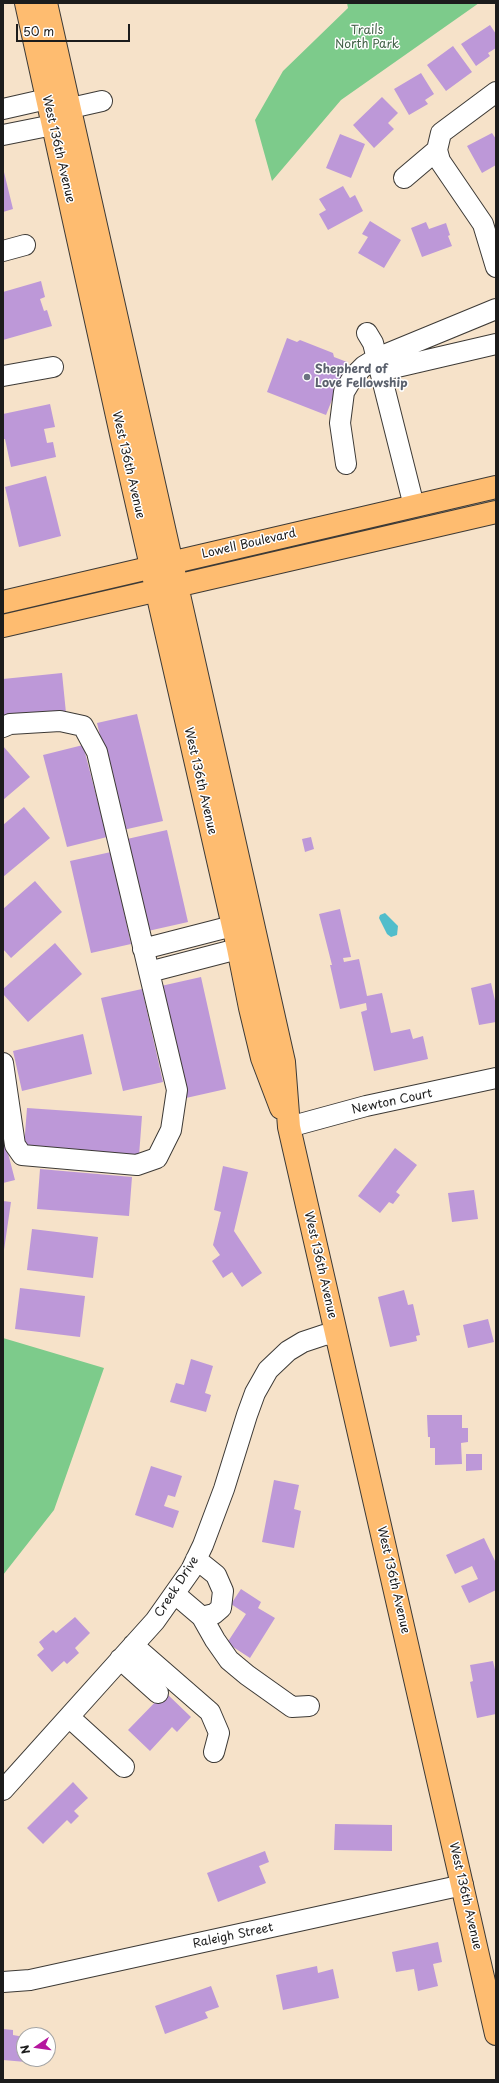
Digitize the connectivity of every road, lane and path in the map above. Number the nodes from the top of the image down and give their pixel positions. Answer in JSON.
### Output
{"nodes":[{"id":1,"x":26,"y":3,"type":"edge"},
{"id":2,"x":46,"y":3,"type":"edge"},
{"id":3,"x":496,"y":92,"type":"edge"},
{"id":4,"x":47,"y":99,"type":"junction"},
{"id":5,"x":102,"y":101,"type":"dead end"},
{"id":6,"x":70,"y":108,"type":"junction"},
{"id":7,"x":3,"y":109,"type":"edge"},
{"id":8,"x":53,"y":124,"type":"junction"},
{"id":9,"x":3,"y":135,"type":"edge"},
{"id":10,"x":437,"y":150,"type":"junction"},
{"id":11,"x":404,"y":178,"type":"dead end"},
{"id":12,"x":25,"y":245,"type":"dead end"},
{"id":13,"x":3,"y":251,"type":"edge"},
{"id":14,"x":496,"y":267,"type":"edge"},
{"id":15,"x":496,"y":309,"type":"edge"},
{"id":16,"x":367,"y":333,"type":"dead end"},
{"id":17,"x":496,"y":344,"type":"edge"},
{"id":18,"x":378,"y":365,"type":"junction"},
{"id":19,"x":53,"y":367,"type":"dead end"},
{"id":20,"x":3,"y":376,"type":"edge"},
{"id":21,"x":346,"y":464,"type":"dead end"},
{"id":22,"x":496,"y":487,"type":"edge"},
{"id":23,"x":414,"y":506,"type":"junction"},
{"id":24,"x":496,"y":512,"type":"edge"},
{"id":25,"x":172,"y":562,"type":"junction"},
{"id":26,"x":151,"y":567,"type":"junction"},
{"id":27,"x":178,"y":586,"type":"junction"},
{"id":28,"x":156,"y":590,"type":"junction"},
{"id":29,"x":3,"y":602,"type":"edge"},
{"id":30,"x":3,"y":626,"type":"edge"},
{"id":31,"x":3,"y":727,"type":"edge"},
{"id":32,"x":243,"y":924,"type":"junction"},
{"id":33,"x":248,"y":946,"type":"junction"},
{"id":34,"x":143,"y":949,"type":"junction"},
{"id":35,"x":149,"y":972,"type":"junction"},
{"id":36,"x":3,"y":1063,"type":"edge"},
{"id":37,"x":496,"y":1078,"type":"edge"},
{"id":38,"x":289,"y":1127,"type":"junction"},
{"id":39,"x":336,"y":1334,"type":"junction"},
{"id":40,"x":196,"y":1559,"type":"junction"},
{"id":41,"x":175,"y":1594,"type":"junction"},
{"id":42,"x":202,"y":1617,"type":"junction"},
{"id":43,"x":127,"y":1652,"type":"junction"},
{"id":44,"x":158,"y":1693,"type":"dead end"},
{"id":45,"x":309,"y":1706,"type":"dead end"},
{"id":46,"x":69,"y":1717,"type":"junction"},
{"id":47,"x":214,"y":1752,"type":"dead end"},
{"id":48,"x":124,"y":1767,"type":"dead end"},
{"id":49,"x":3,"y":1790,"type":"edge"},
{"id":50,"x":463,"y":1885,"type":"junction"},
{"id":51,"x":3,"y":1982,"type":"edge"},
{"id":52,"x":496,"y":2029,"type":"edge"}],
"edges":[{"from":1,"to":4,"type":"main road","name":"West 136th Avenue"},
{"from":2,"to":6,"type":"main road","name":"West 136th Avenue"},
{"from":3,"to":10,"type":"street"},
{"from":4,"to":6,"type":"street"},
{"from":4,"to":7,"type":"street"},
{"from":4,"to":8,"type":"main road","name":"West 136th Avenue"},
{"from":5,"to":6,"type":"street"},
{"from":6,"to":8,"type":"street"},
{"from":6,"to":25,"type":"main road","name":"West 136th Avenue"},
{"from":8,"to":9,"type":"street"},
{"from":8,"to":26,"type":"main road","name":"West 136th Avenue"},
{"from":10,"to":11,"type":"street"},
{"from":10,"to":14,"type":"street"},
{"from":12,"to":13,"type":"street"},
{"from":15,"to":18,"type":"street"},
{"from":16,"to":18,"type":"street"},
{"from":17,"to":18,"type":"street"},
{"from":18,"to":21,"type":"street"},
{"from":18,"to":23,"type":"street"},
{"from":19,"to":20,"type":"street"},
{"from":22,"to":23,"type":"main road","name":"Lowell Boulevard"},
{"from":23,"to":25,"type":"main road","name":"Lowell Boulevard"},
{"from":24,"to":27,"type":"main road","name":"Lowell Boulevard"},
{"from":25,"to":26,"type":"main road","name":"Lowell Boulevard"},
{"from":25,"to":27,"type":"main road","name":"West 136th Avenue"},
{"from":26,"to":28,"type":"main road","name":"West 136th Avenue"},
{"from":26,"to":29,"type":"main road","name":"Lowell Boulevard"},
{"from":27,"to":28,"type":"main road","name":"Lowell Boulevard"},
{"from":27,"to":32,"type":"main road","name":"West 136th Avenue"},
{"from":28,"to":30,"type":"main road","name":"Lowell Boulevard"},
{"from":28,"to":32,"type":"main road","name":"West 136th Avenue"},
{"from":31,"to":34,"type":"street"},
{"from":32,"to":33,"type":"main road","name":"West 136th Avenue"},
{"from":32,"to":34,"type":"street"},
{"from":33,"to":35,"type":"street"},
{"from":33,"to":38,"type":"main road","name":"West 136th Avenue"},
{"from":34,"to":35,"type":"street"},
{"from":35,"to":36,"type":"street"},
{"from":37,"to":38,"type":"street","name":"Newton Court"},
{"from":38,"to":39,"type":"main road","name":"West 136th Avenue"},
{"from":39,"to":40,"type":"street","name":"Creek Drive"},
{"from":39,"to":50,"type":"main road","name":"West 136th Avenue"},
{"from":40,"to":41,"type":"street","name":"Creek Drive"},
{"from":40,"to":42,"type":"street"},
{"from":41,"to":42,"type":"street"},
{"from":41,"to":43,"type":"street","name":"Creek Drive"},
{"from":42,"to":45,"type":"street"},
{"from":43,"to":44,"type":"street"},
{"from":43,"to":46,"type":"street","name":"Creek Drive"},
{"from":43,"to":47,"type":"street"},
{"from":46,"to":48,"type":"street"},
{"from":46,"to":49,"type":"street","name":"Creek Drive"},
{"from":50,"to":51,"type":"street","name":"Raleigh Street"},
{"from":50,"to":52,"type":"main road","name":"West 136th Avenue"}]}
